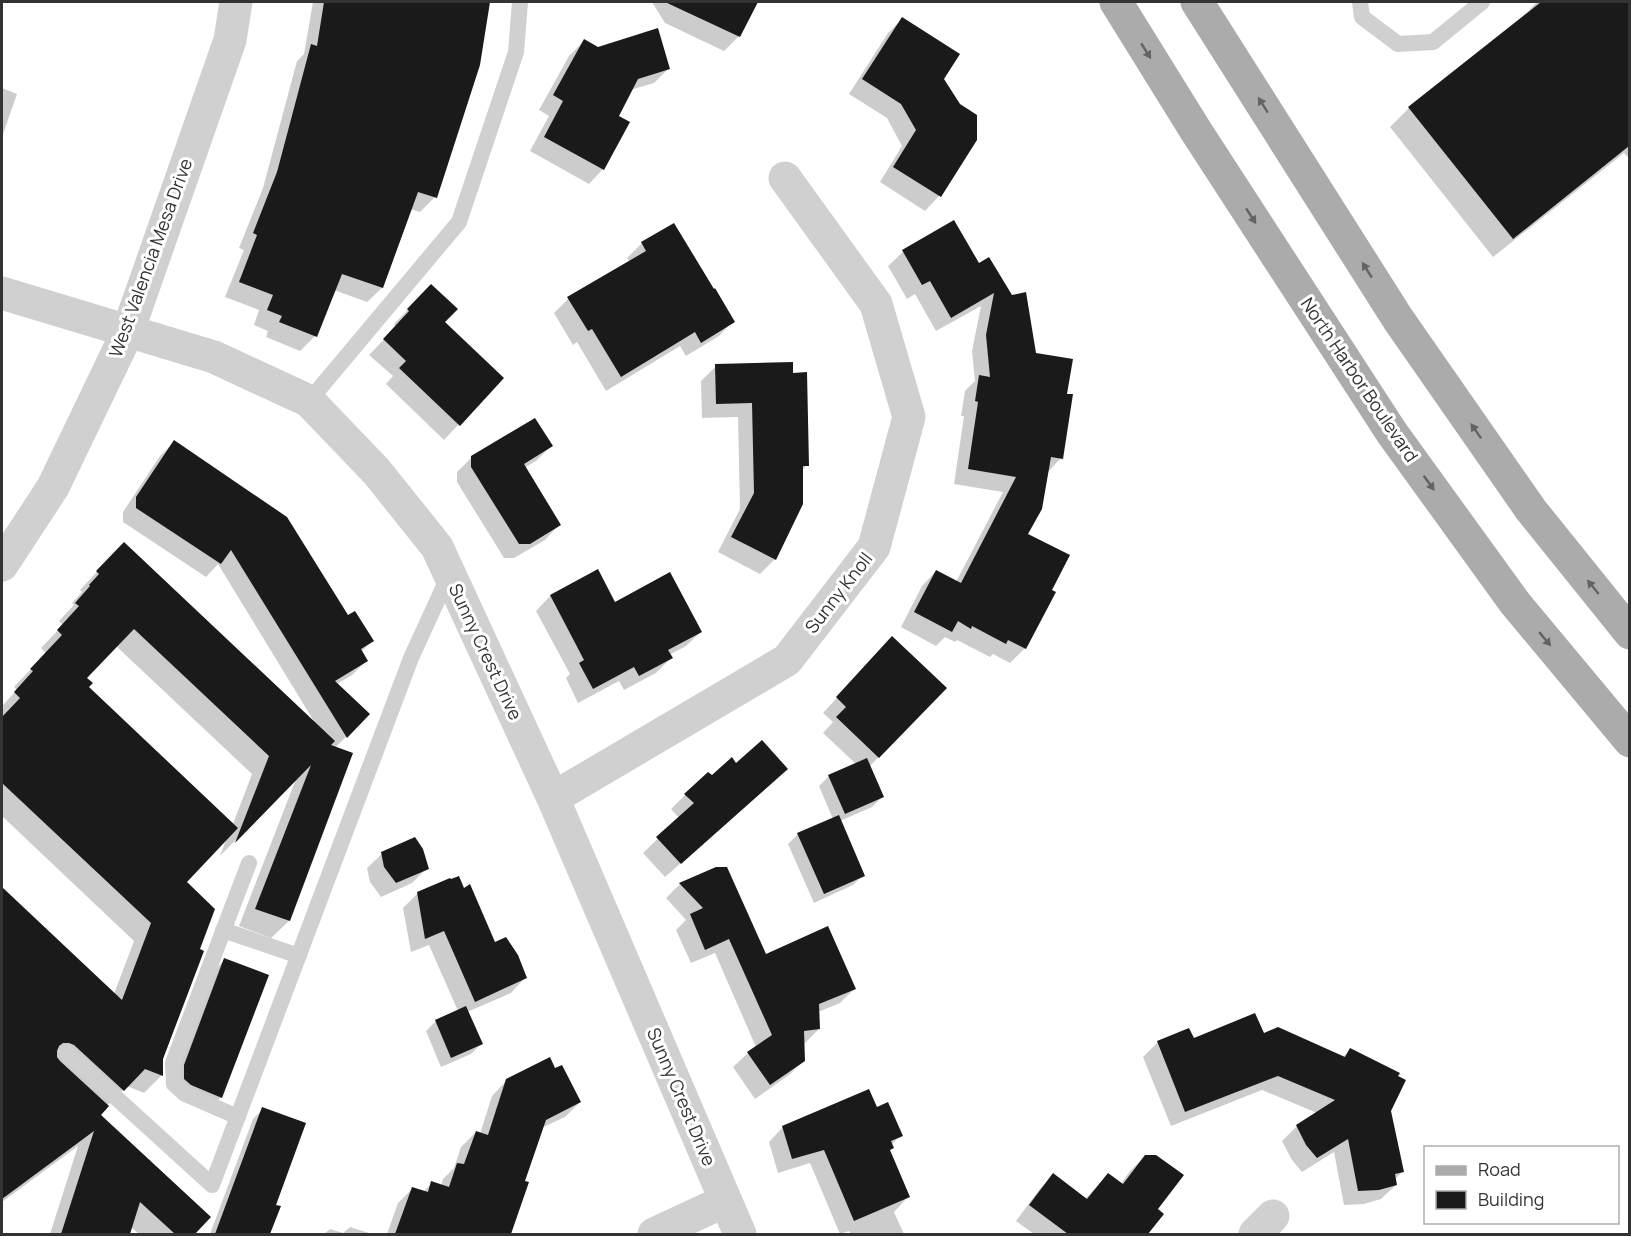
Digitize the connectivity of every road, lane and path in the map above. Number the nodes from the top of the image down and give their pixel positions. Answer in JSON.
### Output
{"nodes":[{"id":1,"x":236,"y":2,"type":"edge"},
{"id":2,"x":520,"y":2,"type":"edge"},
{"id":3,"x":1116,"y":2,"type":"edge"},
{"id":4,"x":1197,"y":2,"type":"edge"},
{"id":5,"x":1360,"y":2,"type":"edge"},
{"id":6,"x":1482,"y":2,"type":"edge"},
{"id":7,"x":785,"y":178,"type":"dead end"},
{"id":8,"x":2,"y":293,"type":"edge"},
{"id":9,"x":128,"y":331,"type":"junction"},
{"id":10,"x":309,"y":401,"type":"junction"},
{"id":11,"x":2,"y":565,"type":"edge"},
{"id":12,"x":450,"y":574,"type":"junction"},
{"id":13,"x":1629,"y":633,"type":"edge"},
{"id":14,"x":1629,"y":741,"type":"edge"},
{"id":15,"x":554,"y":798,"type":"junction"},
{"id":16,"x":249,"y":862,"type":"dead end"},
{"id":17,"x":223,"y":930,"type":"junction"},
{"id":18,"x":299,"y":956,"type":"junction"},
{"id":19,"x":66,"y":1053,"type":"dead end"},
{"id":20,"x":238,"y":1117,"type":"junction"},
{"id":21,"x":725,"y":1201,"type":"junction"},
{"id":22,"x":654,"y":1234,"type":"edge"},
{"id":23,"x":740,"y":1234,"type":"edge"}],
"edges":[{"from":1,"to":9,"type":"street","name":"West Valencia Mesa Drive"},
{"from":2,"to":10,"type":"lane"},
{"from":3,"to":14,"type":"main road","name":"North Harbor Boulevard","one_way":true},
{"from":13,"to":4,"type":"main road","one_way":true},
{"from":5,"to":6,"type":"lane"},
{"from":7,"to":15,"type":"street","name":"Sunny Knoll"},
{"from":8,"to":9,"type":"street","name":"Sunny Crest Drive"},
{"from":9,"to":10,"type":"street","name":"Sunny Crest Drive"},
{"from":9,"to":11,"type":"street","name":"West Valencia Mesa Drive"},
{"from":10,"to":12,"type":"street","name":"Sunny Crest Drive"},
{"from":12,"to":15,"type":"street","name":"Sunny Crest Drive"},
{"from":12,"to":18,"type":"lane"},
{"from":15,"to":21,"type":"street","name":"Sunny Crest Drive"},
{"from":16,"to":17,"type":"lane"},
{"from":17,"to":18,"type":"lane"},
{"from":17,"to":20,"type":"lane"},
{"from":18,"to":20,"type":"lane"},
{"from":19,"to":20,"type":"lane"},
{"from":21,"to":22,"type":"street"},
{"from":21,"to":23,"type":"street","name":"Sunny Crest Drive"}]}
